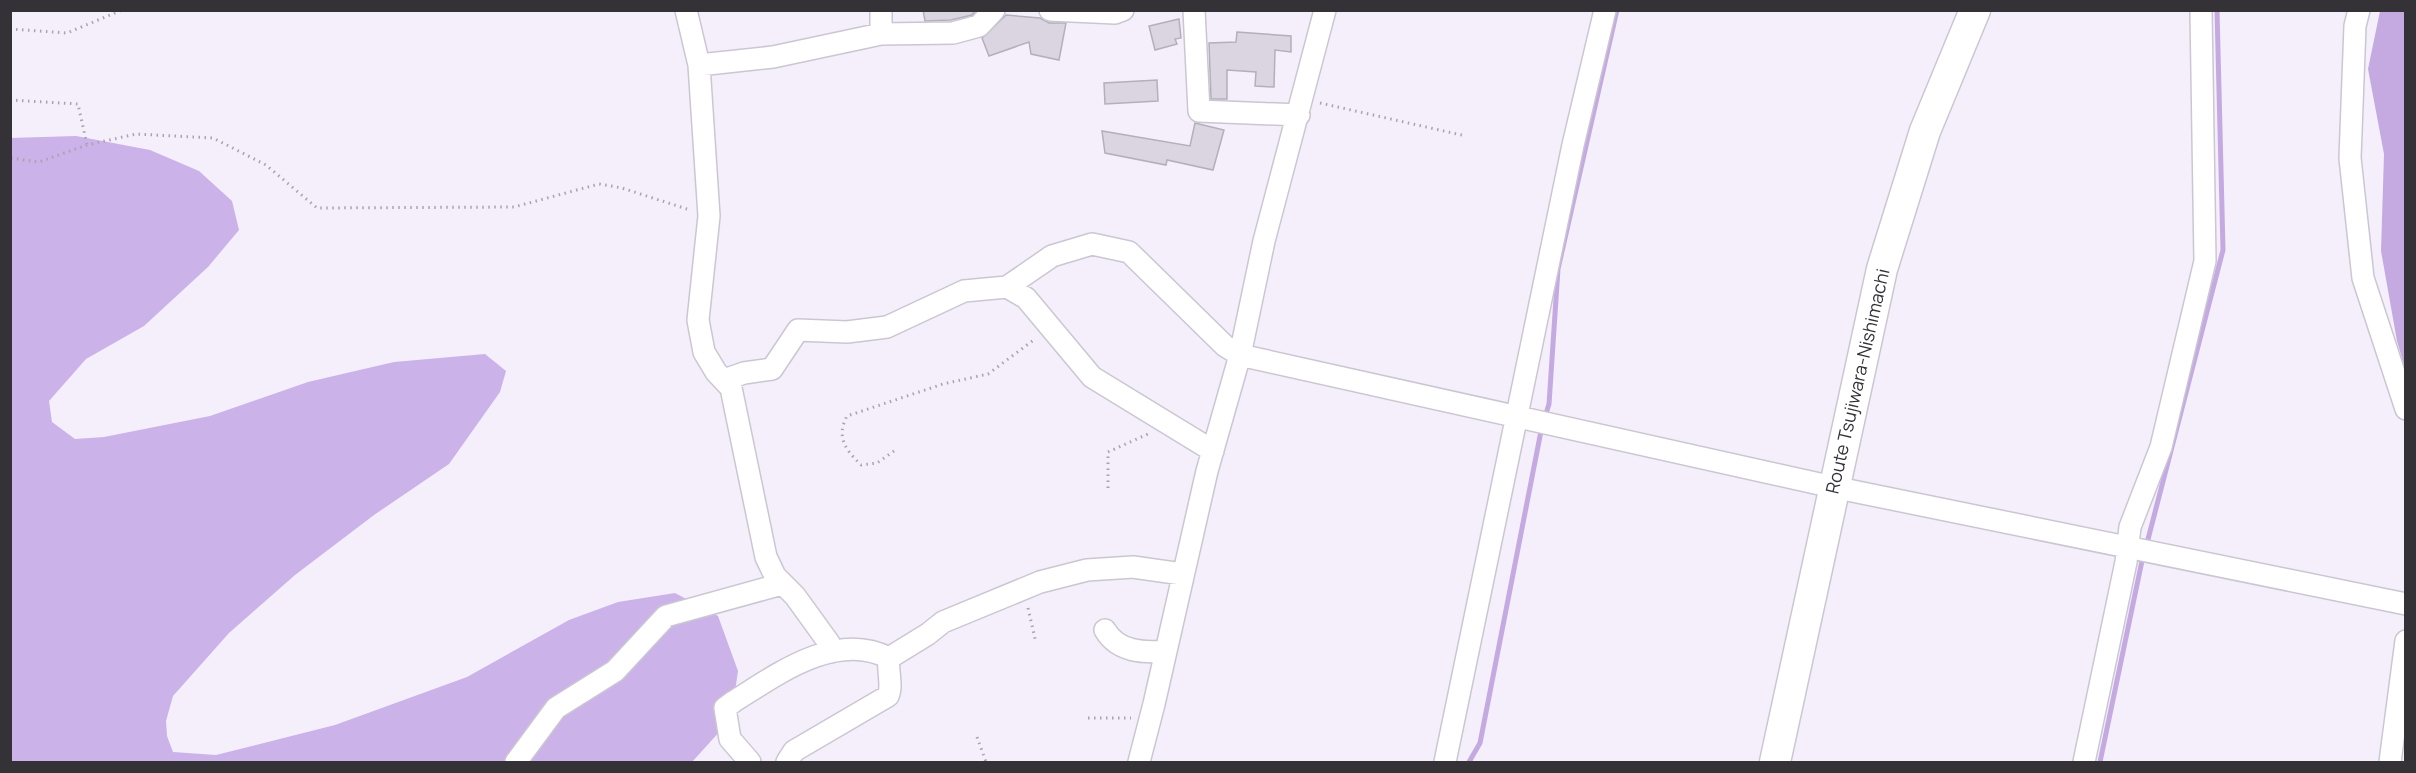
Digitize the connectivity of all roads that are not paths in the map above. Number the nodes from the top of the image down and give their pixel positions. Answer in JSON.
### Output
{"nodes":[{"id":1,"x":686,"y":10,"type":"edge"},
{"id":2,"x":881,"y":10,"type":"edge"},
{"id":3,"x":994,"y":10,"type":"edge"},
{"id":4,"x":1050,"y":10,"type":"edge"},
{"id":5,"x":1123,"y":10,"type":"edge"},
{"id":6,"x":1194,"y":10,"type":"edge"},
{"id":7,"x":1325,"y":10,"type":"edge"},
{"id":8,"x":1605,"y":10,"type":"edge"},
{"id":9,"x":1975,"y":10,"type":"edge"},
{"id":10,"x":2201,"y":10,"type":"edge"},
{"id":11,"x":2359,"y":10,"type":"edge"},
{"id":12,"x":881,"y":34,"type":"junction"},
{"id":13,"x":699,"y":65,"type":"junction"},
{"id":14,"x":1301,"y":107,"type":"junction"},
{"id":15,"x":1007,"y":287,"type":"junction"},
{"id":16,"x":1240,"y":355,"type":"junction"},
{"id":17,"x":724,"y":380,"type":"junction"},
{"id":18,"x":2406,"y":409,"type":"edge"},
{"id":19,"x":1517,"y":417,"type":"junction"},
{"id":20,"x":1213,"y":451,"type":"junction"},
{"id":21,"x":1833,"y":487,"type":"junction"},
{"id":22,"x":2127,"y":547,"type":"junction"},
{"id":23,"x":1182,"y":574,"type":"junction"},
{"id":24,"x":782,"y":584,"type":"junction"},
{"id":25,"x":2406,"y":604,"type":"edge"},
{"id":26,"x":1105,"y":630,"type":"dead end"},
{"id":27,"x":2406,"y":641,"type":"edge"},
{"id":28,"x":831,"y":651,"type":"junction"},
{"id":29,"x":1166,"y":651,"type":"junction"},
{"id":30,"x":889,"y":658,"type":"junction"},
{"id":31,"x":516,"y":762,"type":"edge"},
{"id":32,"x":750,"y":762,"type":"edge"},
{"id":33,"x":787,"y":762,"type":"edge"},
{"id":34,"x":1139,"y":762,"type":"edge"},
{"id":35,"x":1445,"y":762,"type":"edge"},
{"id":36,"x":1774,"y":762,"type":"edge"},
{"id":37,"x":2084,"y":762,"type":"edge"},
{"id":38,"x":2390,"y":762,"type":"edge"}],
"edges":[{"from":1,"to":13,"type":"street"},
{"from":2,"to":12,"type":"street"},
{"from":3,"to":12,"type":"street"},
{"from":4,"to":5,"type":"street"},
{"from":6,"to":14,"type":"street"},
{"from":7,"to":14,"type":"street"},
{"from":8,"to":19,"type":"street"},
{"from":9,"to":21,"type":"main road","name":"Route Tsujiwara-Nishimachi"},
{"from":10,"to":22,"type":"street"},
{"from":11,"to":18,"type":"street"},
{"from":12,"to":13,"type":"street"},
{"from":13,"to":17,"type":"street"},
{"from":14,"to":16,"type":"street"},
{"from":15,"to":16,"type":"street"},
{"from":15,"to":17,"type":"street"},
{"from":15,"to":20,"type":"street"},
{"from":16,"to":19,"type":"street"},
{"from":16,"to":20,"type":"street"},
{"from":17,"to":24,"type":"street"},
{"from":19,"to":21,"type":"street"},
{"from":19,"to":35,"type":"street"},
{"from":20,"to":23,"type":"street"},
{"from":21,"to":22,"type":"street"},
{"from":21,"to":36,"type":"main road","name":"Route Tsujiwara-Nishimachi"},
{"from":22,"to":25,"type":"street"},
{"from":22,"to":37,"type":"street"},
{"from":23,"to":29,"type":"street"},
{"from":23,"to":30,"type":"street"},
{"from":24,"to":28,"type":"street"},
{"from":24,"to":31,"type":"street"},
{"from":26,"to":29,"type":"street"},
{"from":27,"to":38,"type":"street"},
{"from":28,"to":30,"type":"street"},
{"from":28,"to":32,"type":"street"},
{"from":29,"to":34,"type":"street"},
{"from":30,"to":33,"type":"street"}]}
